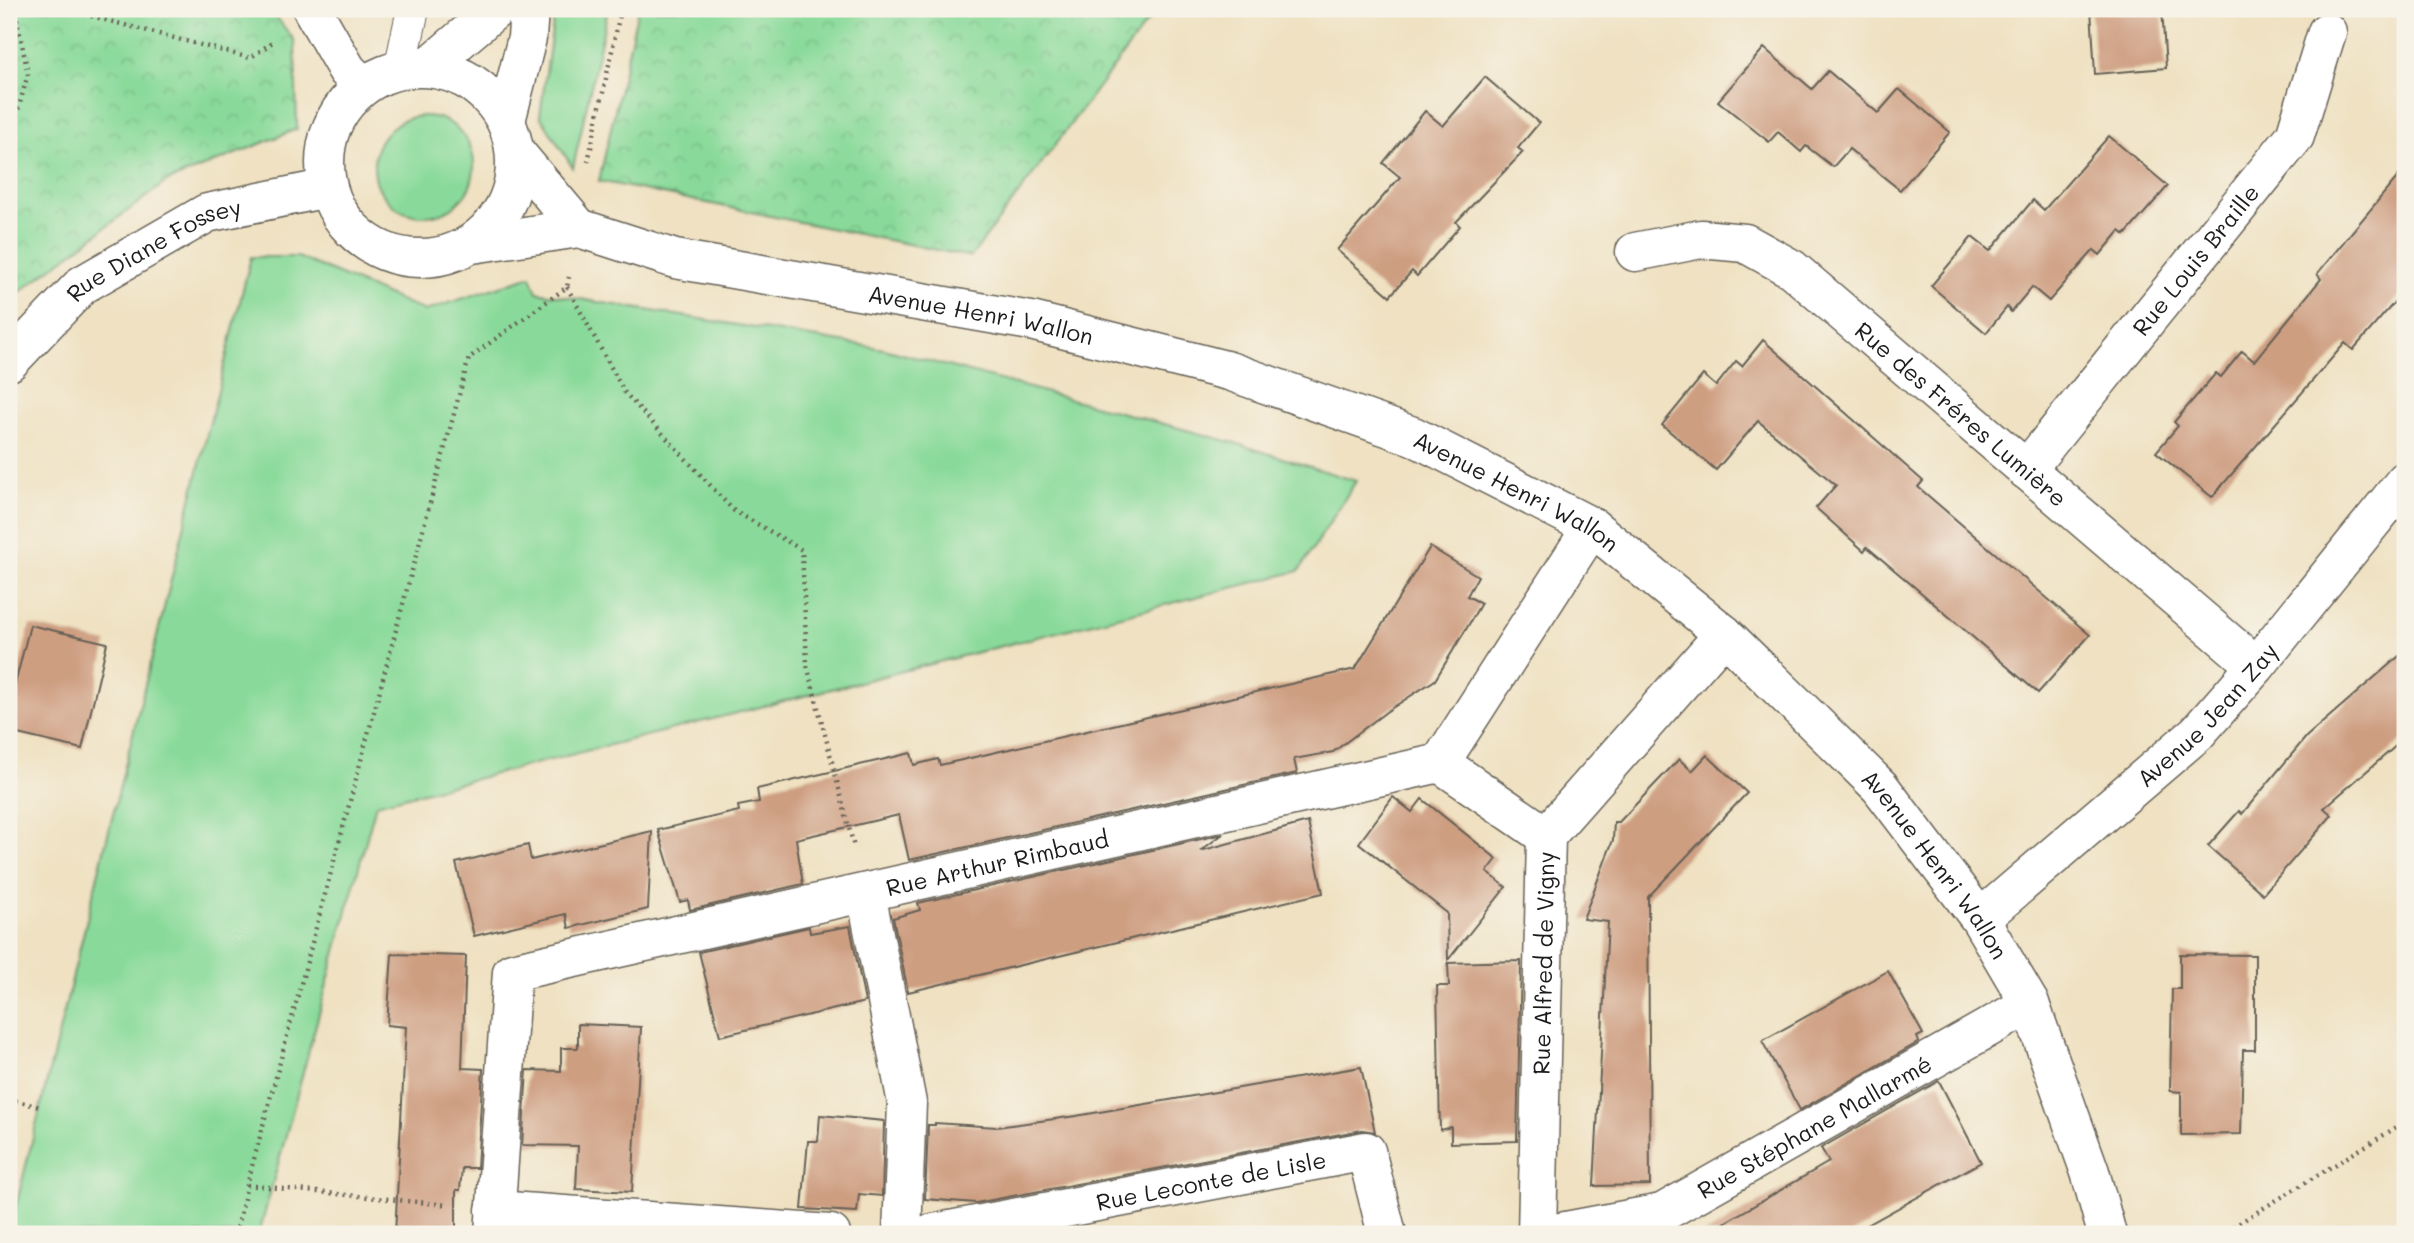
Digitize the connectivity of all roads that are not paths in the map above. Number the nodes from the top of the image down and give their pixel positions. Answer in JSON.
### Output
{"nodes":[{"id":1,"x":413,"y":9,"type":"edge"},
{"id":2,"x":496,"y":9,"type":"edge"},
{"id":3,"x":529,"y":9,"type":"edge"},
{"id":4,"x":314,"y":11,"type":"edge"},
{"id":5,"x":2328,"y":32,"type":"dead end"},
{"id":6,"x":414,"y":69,"type":"junction"},
{"id":7,"x":363,"y":86,"type":"junction"},
{"id":8,"x":511,"y":137,"type":"junction"},
{"id":9,"x":328,"y":188,"type":"junction"},
{"id":10,"x":579,"y":228,"type":"junction"},
{"id":11,"x":472,"y":244,"type":"junction"},
{"id":12,"x":1635,"y":251,"type":"dead end"},
{"id":13,"x":9,"y":362,"type":"edge"},
{"id":14,"x":2026,"y":470,"type":"junction"},
{"id":15,"x":2405,"y":481,"type":"edge"},
{"id":16,"x":1592,"y":527,"type":"junction"},
{"id":17,"x":1724,"y":634,"type":"junction"},
{"id":18,"x":2256,"y":666,"type":"junction"},
{"id":19,"x":1440,"y":763,"type":"junction"},
{"id":20,"x":1546,"y":836,"type":"junction"},
{"id":21,"x":866,"y":892,"type":"junction"},
{"id":22,"x":1980,"y":919,"type":"junction"},
{"id":23,"x":2030,"y":1004,"type":"junction"},
{"id":24,"x":494,"y":1222,"type":"edge"},
{"id":25,"x":831,"y":1234,"type":"edge"},
{"id":26,"x":902,"y":1234,"type":"edge"},
{"id":27,"x":929,"y":1234,"type":"edge"},
{"id":28,"x":1387,"y":1234,"type":"edge"},
{"id":29,"x":1537,"y":1234,"type":"edge"},
{"id":30,"x":1550,"y":1234,"type":"edge"},
{"id":31,"x":2107,"y":1234,"type":"edge"}],
"edges":[{"from":1,"to":6,"type":"lane"},
{"from":2,"to":6,"type":"street"},
{"from":3,"to":8,"type":"street"},
{"from":4,"to":7,"type":"street"},
{"from":5,"to":14,"type":"street","name":"Rue Louis Braille"},
{"from":6,"to":7,"type":"street"},
{"from":6,"to":8,"type":"street"},
{"from":7,"to":9,"type":"street"},
{"from":8,"to":10,"type":"street"},
{"from":8,"to":11,"type":"street"},
{"from":9,"to":11,"type":"street"},
{"from":9,"to":13,"type":"street","name":"Rue Diane Fossey"},
{"from":10,"to":11,"type":"street","name":"Avenue Henri Wallon"},
{"from":10,"to":16,"type":"street","name":"Avenue Henri Wallon"},
{"from":12,"to":14,"type":"street","name":"Rue des Fréres Lumière"},
{"from":14,"to":18,"type":"street","name":"Rue des Fréres Lumière"},
{"from":15,"to":18,"type":"street","name":"Avenue Jean Zay"},
{"from":16,"to":17,"type":"street","name":"Avenue Henri Wallon"},
{"from":16,"to":19,"type":"street"},
{"from":17,"to":20,"type":"street","name":"Rue Alfred de Vigny"},
{"from":17,"to":22,"type":"street","name":"Avenue Henri Wallon"},
{"from":18,"to":22,"type":"street","name":"Avenue Jean Zay"},
{"from":19,"to":20,"type":"street"},
{"from":19,"to":21,"type":"street","name":"Rue Arthur Rimbaud"},
{"from":20,"to":29,"type":"street","name":"Rue Alfred de Vigny"},
{"from":21,"to":24,"type":"street","name":"Rue Arthur Rimbaud"},
{"from":21,"to":26,"type":"street"},
{"from":22,"to":23,"type":"street","name":"Avenue Henri Wallon"},
{"from":23,"to":30,"type":"street","name":"Rue Stéphane Mallarmé"},
{"from":23,"to":31,"type":"street","name":"Avenue Henri Wallon"},
{"from":24,"to":25,"type":"street"},
{"from":27,"to":28,"type":"street","name":"Rue Leconte de Lisle"}]}
